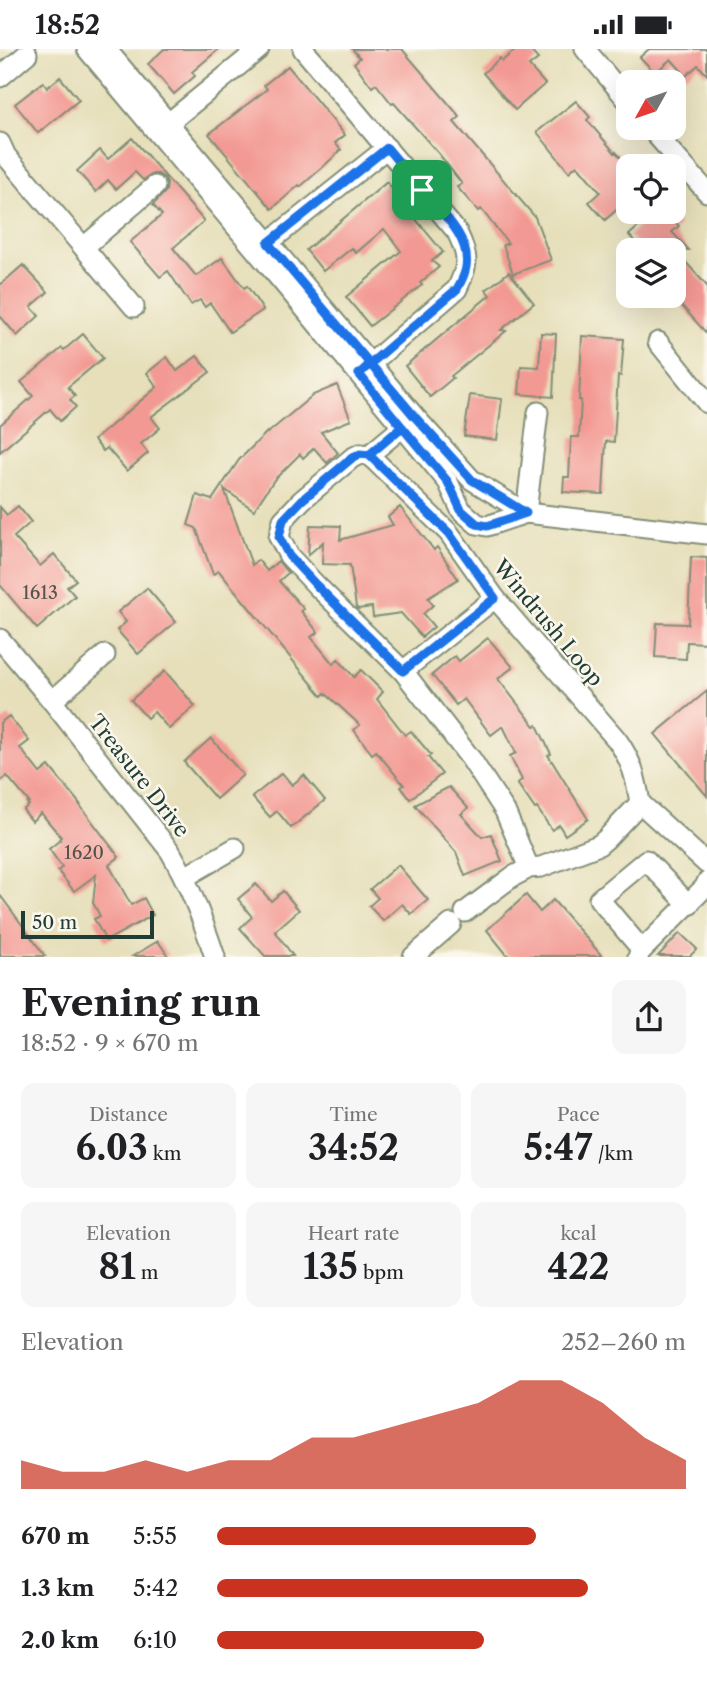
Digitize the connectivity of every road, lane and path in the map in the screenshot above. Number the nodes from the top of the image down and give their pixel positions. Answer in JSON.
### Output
{"nodes":[{"id":1,"x":87,"y":49,"type":"edge"},
{"id":2,"x":106,"y":49,"type":"edge"},
{"id":3,"x":259,"y":49,"type":"edge"},
{"id":4,"x":303,"y":49,"type":"edge"},
{"id":5,"x":584,"y":49,"type":"edge"},
{"id":6,"x":27,"y":54,"type":"dead end"},
{"id":7,"x":0,"y":77,"type":"edge"},
{"id":8,"x":616,"y":87,"type":"edge"},
{"id":9,"x":162,"y":128,"type":"junction"},
{"id":10,"x":661,"y":140,"type":"edge"},
{"id":11,"x":0,"y":143,"type":"edge"},
{"id":12,"x":387,"y":148,"type":"junction"},
{"id":13,"x":155,"y":186,"type":"dead end"},
{"id":14,"x":707,"y":192,"type":"edge"},
{"id":15,"x":84,"y":247,"type":"junction"},
{"id":16,"x":262,"y":247,"type":"junction"},
{"id":17,"x":134,"y":307,"type":"dead end"},
{"id":18,"x":658,"y":342,"type":"dead end"},
{"id":19,"x":365,"y":369,"type":"junction"},
{"id":20,"x":707,"y":403,"type":"edge"},
{"id":21,"x":538,"y":412,"type":"dead end"},
{"id":22,"x":408,"y":422,"type":"junction"},
{"id":23,"x":369,"y":455,"type":"junction"},
{"id":24,"x":472,"y":480,"type":"junction"},
{"id":25,"x":455,"y":497,"type":"junction"},
{"id":26,"x":526,"y":513,"type":"junction"},
{"id":27,"x":707,"y":534,"type":"edge"},
{"id":28,"x":495,"y":598,"type":"junction"},
{"id":29,"x":0,"y":639,"type":"edge"},
{"id":30,"x":105,"y":655,"type":"dead end"},
{"id":31,"x":403,"y":671,"type":"junction"},
{"id":32,"x":52,"y":701,"type":"junction"},
{"id":33,"x":640,"y":803,"type":"junction"},
{"id":34,"x":235,"y":848,"type":"dead end"},
{"id":35,"x":707,"y":865,"type":"edge"},
{"id":36,"x":529,"y":867,"type":"junction"},
{"id":37,"x":185,"y":877,"type":"junction"},
{"id":38,"x":707,"y":882,"type":"edge"},
{"id":39,"x":689,"y":905,"type":"junction"},
{"id":40,"x":640,"y":953,"type":"edge"},
{"id":41,"x":215,"y":957,"type":"edge"},
{"id":42,"x":413,"y":957,"type":"edge"}],
"edges":[{"from":1,"to":9,"type":"street"},
{"from":2,"to":9,"type":"street"},
{"from":3,"to":9,"type":"street"},
{"from":4,"to":12,"type":"street"},
{"from":5,"to":8,"type":"street"},
{"from":6,"to":7,"type":"street"},
{"from":9,"to":16,"type":"street"},
{"from":10,"to":14,"type":"street"},
{"from":11,"to":15,"type":"street"},
{"from":12,"to":16,"type":"street"},
{"from":12,"to":19,"type":"street"},
{"from":13,"to":15,"type":"street"},
{"from":15,"to":17,"type":"street"},
{"from":16,"to":19,"type":"street"},
{"from":18,"to":20,"type":"street"},
{"from":19,"to":22,"type":"street"},
{"from":21,"to":26,"type":"street"},
{"from":22,"to":23,"type":"street"},
{"from":22,"to":24,"type":"street"},
{"from":22,"to":25,"type":"street"},
{"from":23,"to":28,"type":"street","name":"Windrush Loop"},
{"from":23,"to":31,"type":"street"},
{"from":24,"to":25,"type":"street"},
{"from":24,"to":26,"type":"street"},
{"from":25,"to":26,"type":"street"},
{"from":26,"to":27,"type":"street"},
{"from":28,"to":31,"type":"street"},
{"from":28,"to":33,"type":"street","name":"Windrush Loop"},
{"from":29,"to":32,"type":"street","name":"Treasure Drive"},
{"from":30,"to":32,"type":"street"},
{"from":31,"to":36,"type":"street"},
{"from":32,"to":37,"type":"street","name":"Treasure Drive"},
{"from":33,"to":35,"type":"street"},
{"from":33,"to":36,"type":"street"},
{"from":34,"to":37,"type":"street"},
{"from":36,"to":42,"type":"street"},
{"from":37,"to":41,"type":"street","name":"Treasure Drive"},
{"from":38,"to":39,"type":"street"},
{"from":39,"to":40,"type":"street"},
{"from":39,"to":40,"type":"street"}]}
